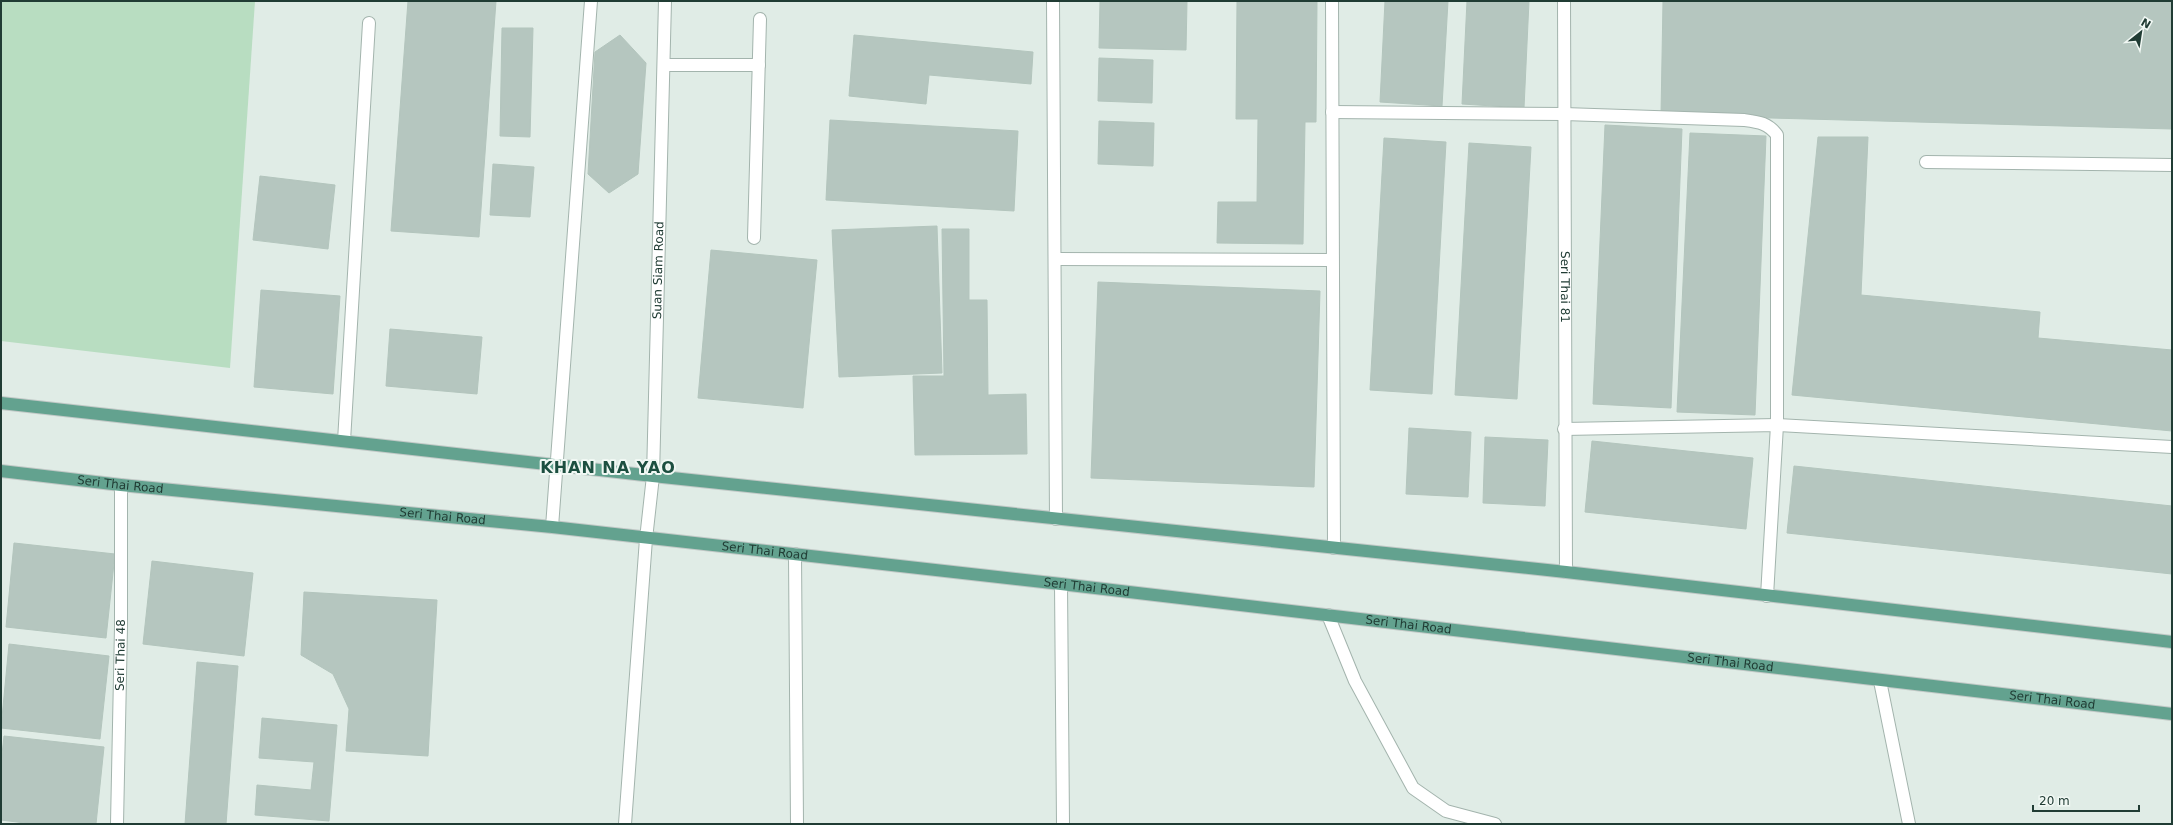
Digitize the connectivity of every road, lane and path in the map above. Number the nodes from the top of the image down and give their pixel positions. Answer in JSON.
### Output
{"nodes":[{"id":1,"x":590,"y":1,"type":"edge"},
{"id":2,"x":665,"y":1,"type":"edge"},
{"id":3,"x":1053,"y":1,"type":"edge"},
{"id":4,"x":1332,"y":1,"type":"edge"},
{"id":5,"x":1564,"y":1,"type":"edge"},
{"id":6,"x":760,"y":19,"type":"dead end"},
{"id":7,"x":369,"y":23,"type":"dead end"},
{"id":8,"x":664,"y":65,"type":"junction"},
{"id":9,"x":759,"y":65,"type":"junction"},
{"id":10,"x":1332,"y":112,"type":"junction"},
{"id":11,"x":1564,"y":114,"type":"junction"},
{"id":12,"x":1926,"y":162,"type":"dead end"},
{"id":13,"x":2172,"y":165,"type":"edge"},
{"id":14,"x":754,"y":238,"type":"dead end"},
{"id":15,"x":1055,"y":259,"type":"junction"},
{"id":16,"x":1332,"y":260,"type":"junction"},
{"id":17,"x":1,"y":404,"type":"edge"},
{"id":18,"x":1777,"y":425,"type":"junction"},
{"id":19,"x":1564,"y":429,"type":"junction"},
{"id":20,"x":344,"y":441,"type":"junction"},
{"id":21,"x":2172,"y":447,"type":"edge"},
{"id":22,"x":557,"y":464,"type":"junction"},
{"id":23,"x":1,"y":471,"type":"edge"},
{"id":24,"x":653,"y":476,"type":"junction"},
{"id":25,"x":121,"y":485,"type":"junction"},
{"id":26,"x":1056,"y":519,"type":"junction"},
{"id":27,"x":552,"y":527,"type":"junction"},
{"id":28,"x":646,"y":539,"type":"junction"},
{"id":29,"x":1334,"y":548,"type":"junction"},
{"id":30,"x":795,"y":554,"type":"junction"},
{"id":31,"x":1566,"y":572,"type":"junction"},
{"id":32,"x":1061,"y":584,"type":"junction"},
{"id":33,"x":1767,"y":596,"type":"junction"},
{"id":34,"x":1328,"y":615,"type":"junction"},
{"id":35,"x":2172,"y":642,"type":"edge"},
{"id":36,"x":1880,"y":681,"type":"junction"},
{"id":37,"x":2172,"y":714,"type":"edge"},
{"id":38,"x":117,"y":824,"type":"edge"},
{"id":39,"x":625,"y":824,"type":"edge"},
{"id":40,"x":797,"y":824,"type":"edge"},
{"id":41,"x":1064,"y":824,"type":"edge"},
{"id":42,"x":1495,"y":824,"type":"edge"},
{"id":43,"x":1908,"y":824,"type":"edge"}],
"edges":[{"from":1,"to":22,"type":"street"},
{"from":2,"to":8,"type":"street","name":"Suan Siam Road"},
{"from":3,"to":15,"type":"street"},
{"from":4,"to":10,"type":"street"},
{"from":5,"to":11,"type":"street","name":"Seri Thai 81"},
{"from":6,"to":9,"type":"street"},
{"from":7,"to":20,"type":"street"},
{"from":8,"to":9,"type":"street"},
{"from":8,"to":24,"type":"street","name":"Suan Siam Road"},
{"from":9,"to":14,"type":"street"},
{"from":10,"to":11,"type":"street"},
{"from":10,"to":16,"type":"street"},
{"from":11,"to":18,"type":"street"},
{"from":11,"to":19,"type":"street","name":"Seri Thai 81"},
{"from":12,"to":13,"type":"street"},
{"from":15,"to":16,"type":"street"},
{"from":15,"to":26,"type":"street"},
{"from":16,"to":29,"type":"street"},
{"from":17,"to":20,"type":"main road"},
{"from":18,"to":19,"type":"street"},
{"from":18,"to":21,"type":"street"},
{"from":18,"to":33,"type":"street"},
{"from":19,"to":31,"type":"street","name":"Seri Thai 81"},
{"from":20,"to":22,"type":"main road"},
{"from":22,"to":24,"type":"main road"},
{"from":22,"to":27,"type":"street"},
{"from":23,"to":25,"type":"main road","name":"Seri Thai Road"},
{"from":24,"to":26,"type":"main road"},
{"from":24,"to":28,"type":"street","name":"Suan Siam Road"},
{"from":25,"to":27,"type":"main road","name":"Seri Thai Road"},
{"from":25,"to":38,"type":"street","name":"Seri Thai 48"},
{"from":26,"to":29,"type":"main road"},
{"from":27,"to":28,"type":"main road","name":"Seri Thai Road"},
{"from":28,"to":30,"type":"main road","name":"Seri Thai Road"},
{"from":28,"to":39,"type":"street","name":"Suan Siam Road"},
{"from":29,"to":31,"type":"main road"},
{"from":30,"to":32,"type":"main road","name":"Seri Thai Road"},
{"from":30,"to":40,"type":"street"},
{"from":31,"to":33,"type":"main road"},
{"from":32,"to":34,"type":"main road","name":"Seri Thai Road"},
{"from":32,"to":41,"type":"street"},
{"from":33,"to":35,"type":"main road"},
{"from":34,"to":36,"type":"main road","name":"Seri Thai Road"},
{"from":34,"to":42,"type":"street"},
{"from":36,"to":37,"type":"main road","name":"Seri Thai Road"},
{"from":36,"to":43,"type":"street"}]}
